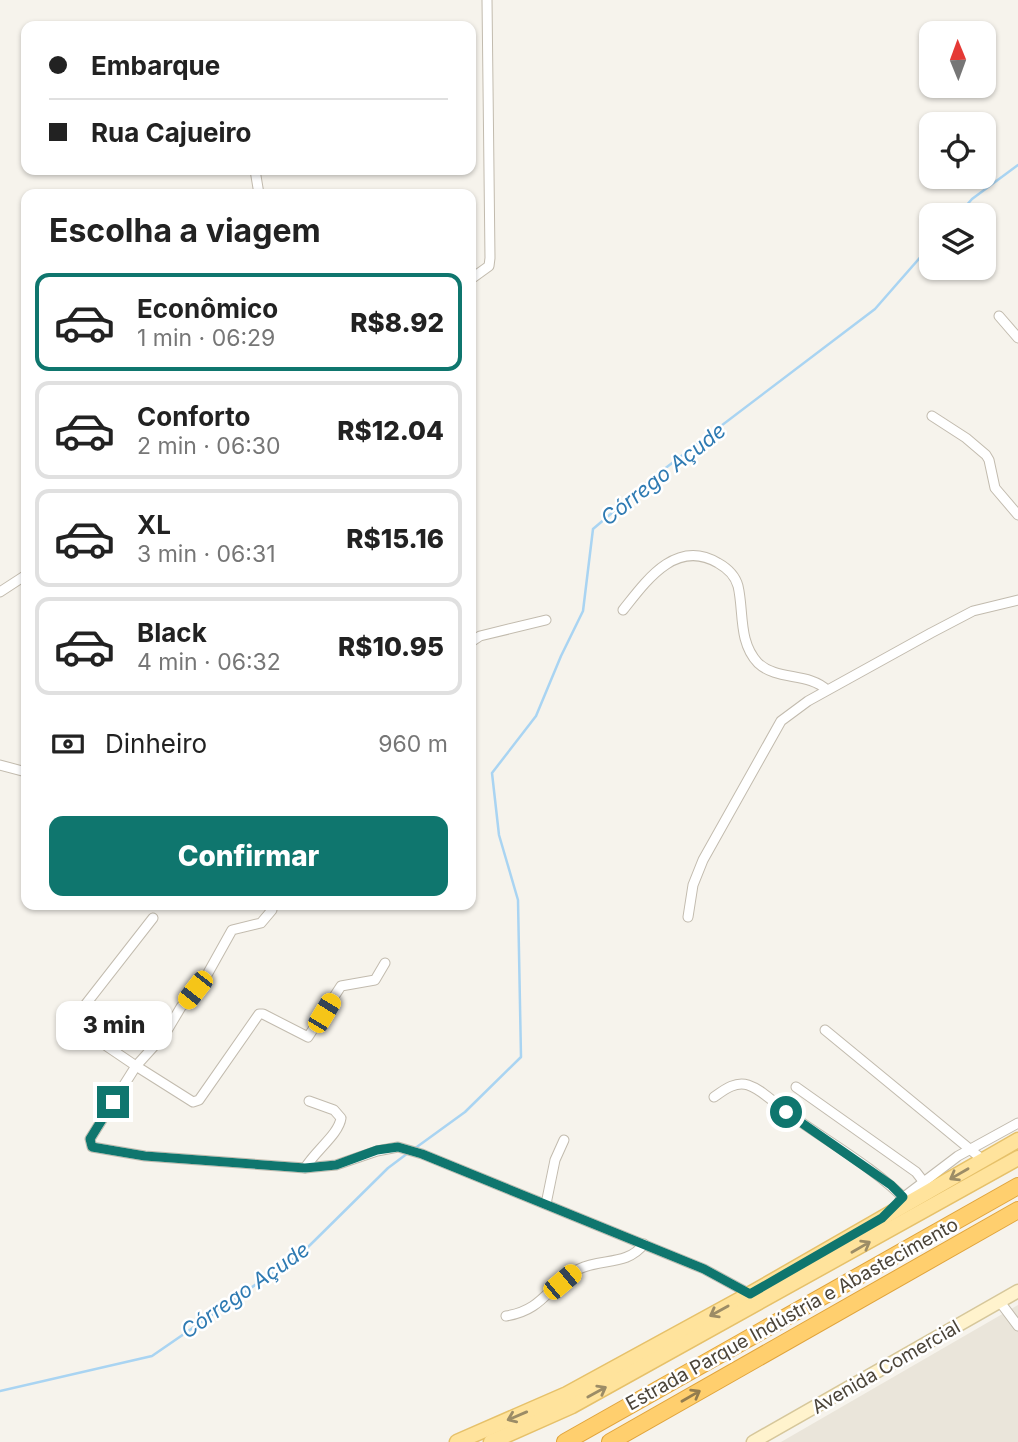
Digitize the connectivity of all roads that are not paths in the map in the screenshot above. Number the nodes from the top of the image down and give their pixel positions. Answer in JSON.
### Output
{"nodes":[{"id":1,"x":487,"y":0,"type":"edge"},
{"id":2,"x":476,"y":275,"type":"edge"},
{"id":3,"x":999,"y":316,"type":"dead end"},
{"id":4,"x":1018,"y":338,"type":"edge"},
{"id":5,"x":932,"y":416,"type":"dead end"},
{"id":6,"x":1018,"y":514,"type":"edge"},
{"id":7,"x":21,"y":578,"type":"edge"},
{"id":8,"x":0,"y":592,"type":"edge"},
{"id":9,"x":1018,"y":600,"type":"edge"},
{"id":10,"x":623,"y":610,"type":"dead end"},
{"id":11,"x":546,"y":620,"type":"dead end"},
{"id":12,"x":476,"y":639,"type":"edge"},
{"id":13,"x":827,"y":690,"type":"junction"},
{"id":14,"x":0,"y":765,"type":"edge"},
{"id":15,"x":21,"y":771,"type":"edge"},
{"id":16,"x":272,"y":910,"type":"dead end"},
{"id":17,"x":688,"y":917,"type":"dead end"},
{"id":18,"x":153,"y":918,"type":"dead end"},
{"id":19,"x":385,"y":963,"type":"dead end"},
{"id":20,"x":825,"y":1030,"type":"dead end"},
{"id":21,"x":136,"y":1066,"type":"junction"},
{"id":22,"x":796,"y":1087,"type":"dead end"},
{"id":23,"x":714,"y":1097,"type":"dead end"},
{"id":24,"x":309,"y":1101,"type":"dead end"},
{"id":25,"x":1018,"y":1124,"type":"edge"},
{"id":26,"x":564,"y":1140,"type":"dead end"},
{"id":27,"x":1018,"y":1140,"type":"edge"},
{"id":28,"x":970,"y":1148,"type":"junction"},
{"id":29,"x":1018,"y":1158,"type":"edge"},
{"id":30,"x":983,"y":1160,"type":"junction"},
{"id":31,"x":305,"y":1168,"type":"junction"},
{"id":32,"x":1018,"y":1186,"type":"edge"},
{"id":33,"x":924,"y":1187,"type":"junction"},
{"id":34,"x":906,"y":1200,"type":"junction"},
{"id":35,"x":546,"y":1204,"type":"junction"},
{"id":36,"x":1018,"y":1210,"type":"edge"},
{"id":37,"x":644,"y":1244,"type":"junction"},
{"id":38,"x":1018,"y":1291,"type":"edge"},
{"id":39,"x":750,"y":1294,"type":"junction"},
{"id":40,"x":1000,"y":1302,"type":"junction"},
{"id":41,"x":506,"y":1316,"type":"dead end"},
{"id":42,"x":1018,"y":1326,"type":"edge"},
{"id":43,"x":457,"y":1442,"type":"edge"},
{"id":44,"x":491,"y":1442,"type":"edge"},
{"id":45,"x":565,"y":1442,"type":"edge"},
{"id":46,"x":610,"y":1442,"type":"edge"},
{"id":47,"x":753,"y":1442,"type":"edge"}],
"edges":[{"from":1,"to":2,"type":"street"},
{"from":3,"to":4,"type":"street"},
{"from":5,"to":6,"type":"street"},
{"from":7,"to":8,"type":"street"},
{"from":9,"to":13,"type":"street"},
{"from":10,"to":13,"type":"street"},
{"from":11,"to":12,"type":"street"},
{"from":13,"to":17,"type":"street"},
{"from":14,"to":15,"type":"street"},
{"from":16,"to":21,"type":"street"},
{"from":18,"to":21,"type":"street"},
{"from":19,"to":21,"type":"street"},
{"from":20,"to":28,"type":"street"},
{"from":21,"to":31,"type":"street"},
{"from":22,"to":33,"type":"street"},
{"from":23,"to":34,"type":"street"},
{"from":24,"to":31,"type":"street"},
{"from":25,"to":28,"type":"street"},
{"from":26,"to":35,"type":"street"},
{"from":27,"to":30,"type":"main road"},
{"from":28,"to":30,"type":"street"},
{"from":28,"to":33,"type":"street"},
{"from":44,"to":29,"type":"main road","one_way":true},
{"from":30,"to":33,"type":"main road","one_way":true},
{"from":31,"to":35,"type":"street"},
{"from":32,"to":45,"type":"highway","name":"Estrada Parque Indústria e Abastecimento"},
{"from":33,"to":34,"type":"main road"},
{"from":34,"to":39,"type":"main road"},
{"from":35,"to":37,"type":"street"},
{"from":46,"to":36,"type":"highway","name":"Estrada Parque Indústria e Abastecimento","one_way":true},
{"from":37,"to":39,"type":"street"},
{"from":37,"to":41,"type":"street"},
{"from":38,"to":40,"type":"street","name":"Avenida Comercial"},
{"from":39,"to":43,"type":"main road","one_way":true},
{"from":40,"to":42,"type":"street"},
{"from":40,"to":47,"type":"street","name":"Avenida Comercial"}]}
